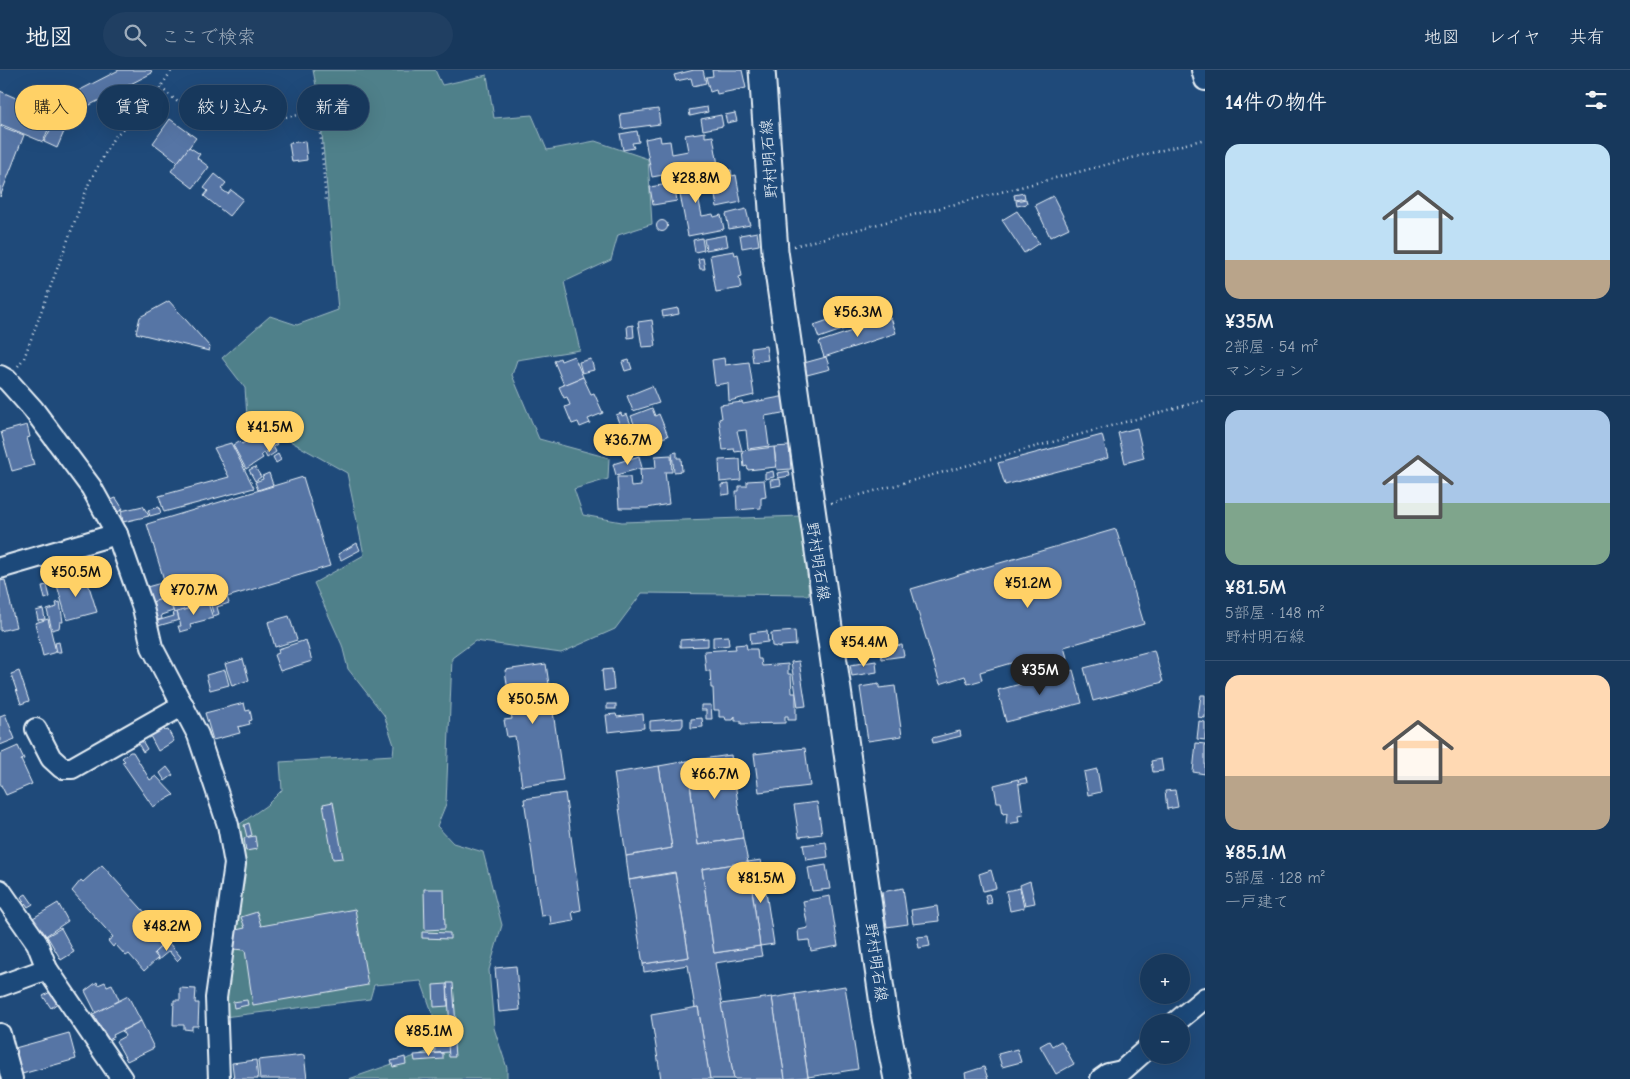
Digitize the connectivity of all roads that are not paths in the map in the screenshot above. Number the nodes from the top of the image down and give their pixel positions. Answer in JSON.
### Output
{"nodes":[{"id":1,"x":762,"y":70,"type":"edge"},
{"id":2,"x":1202,"y":70,"type":"edge"},
{"id":3,"x":1205,"y":80,"type":"edge"},
{"id":4,"x":4,"y":378,"type":"edge"},
{"id":5,"x":117,"y":534,"type":"junction"},
{"id":6,"x":0,"y":568,"type":"edge"},
{"id":7,"x":183,"y":705,"type":"junction"},
{"id":8,"x":36,"y":729,"type":"dead end"},
{"id":9,"x":0,"y":890,"type":"edge"},
{"id":10,"x":47,"y":969,"type":"junction"},
{"id":11,"x":0,"y":986,"type":"edge"},
{"id":12,"x":1205,"y":998,"type":"edge"},
{"id":13,"x":1186,"y":1014,"type":"edge"},
{"id":14,"x":0,"y":1034,"type":"edge"},
{"id":15,"x":1140,"y":1057,"type":"edge"},
{"id":16,"x":1124,"y":1075,"type":"edge"},
{"id":17,"x":12,"y":1079,"type":"edge"},
{"id":18,"x":122,"y":1079,"type":"edge"},
{"id":19,"x":219,"y":1079,"type":"edge"},
{"id":20,"x":897,"y":1079,"type":"edge"},
{"id":21,"x":1101,"y":1079,"type":"edge"}],
"edges":[{"from":1,"to":20,"type":"main road","name":"野村明石線"},
{"from":2,"to":3,"type":"street"},
{"from":4,"to":5,"type":"street"},
{"from":5,"to":6,"type":"street"},
{"from":5,"to":7,"type":"street"},
{"from":7,"to":8,"type":"street"},
{"from":7,"to":19,"type":"street"},
{"from":9,"to":10,"type":"street"},
{"from":10,"to":11,"type":"street"},
{"from":10,"to":18,"type":"street"},
{"from":12,"to":13,"type":"street"},
{"from":14,"to":17,"type":"street"},
{"from":15,"to":16,"type":"street"},
{"from":16,"to":21,"type":"street"}]}
